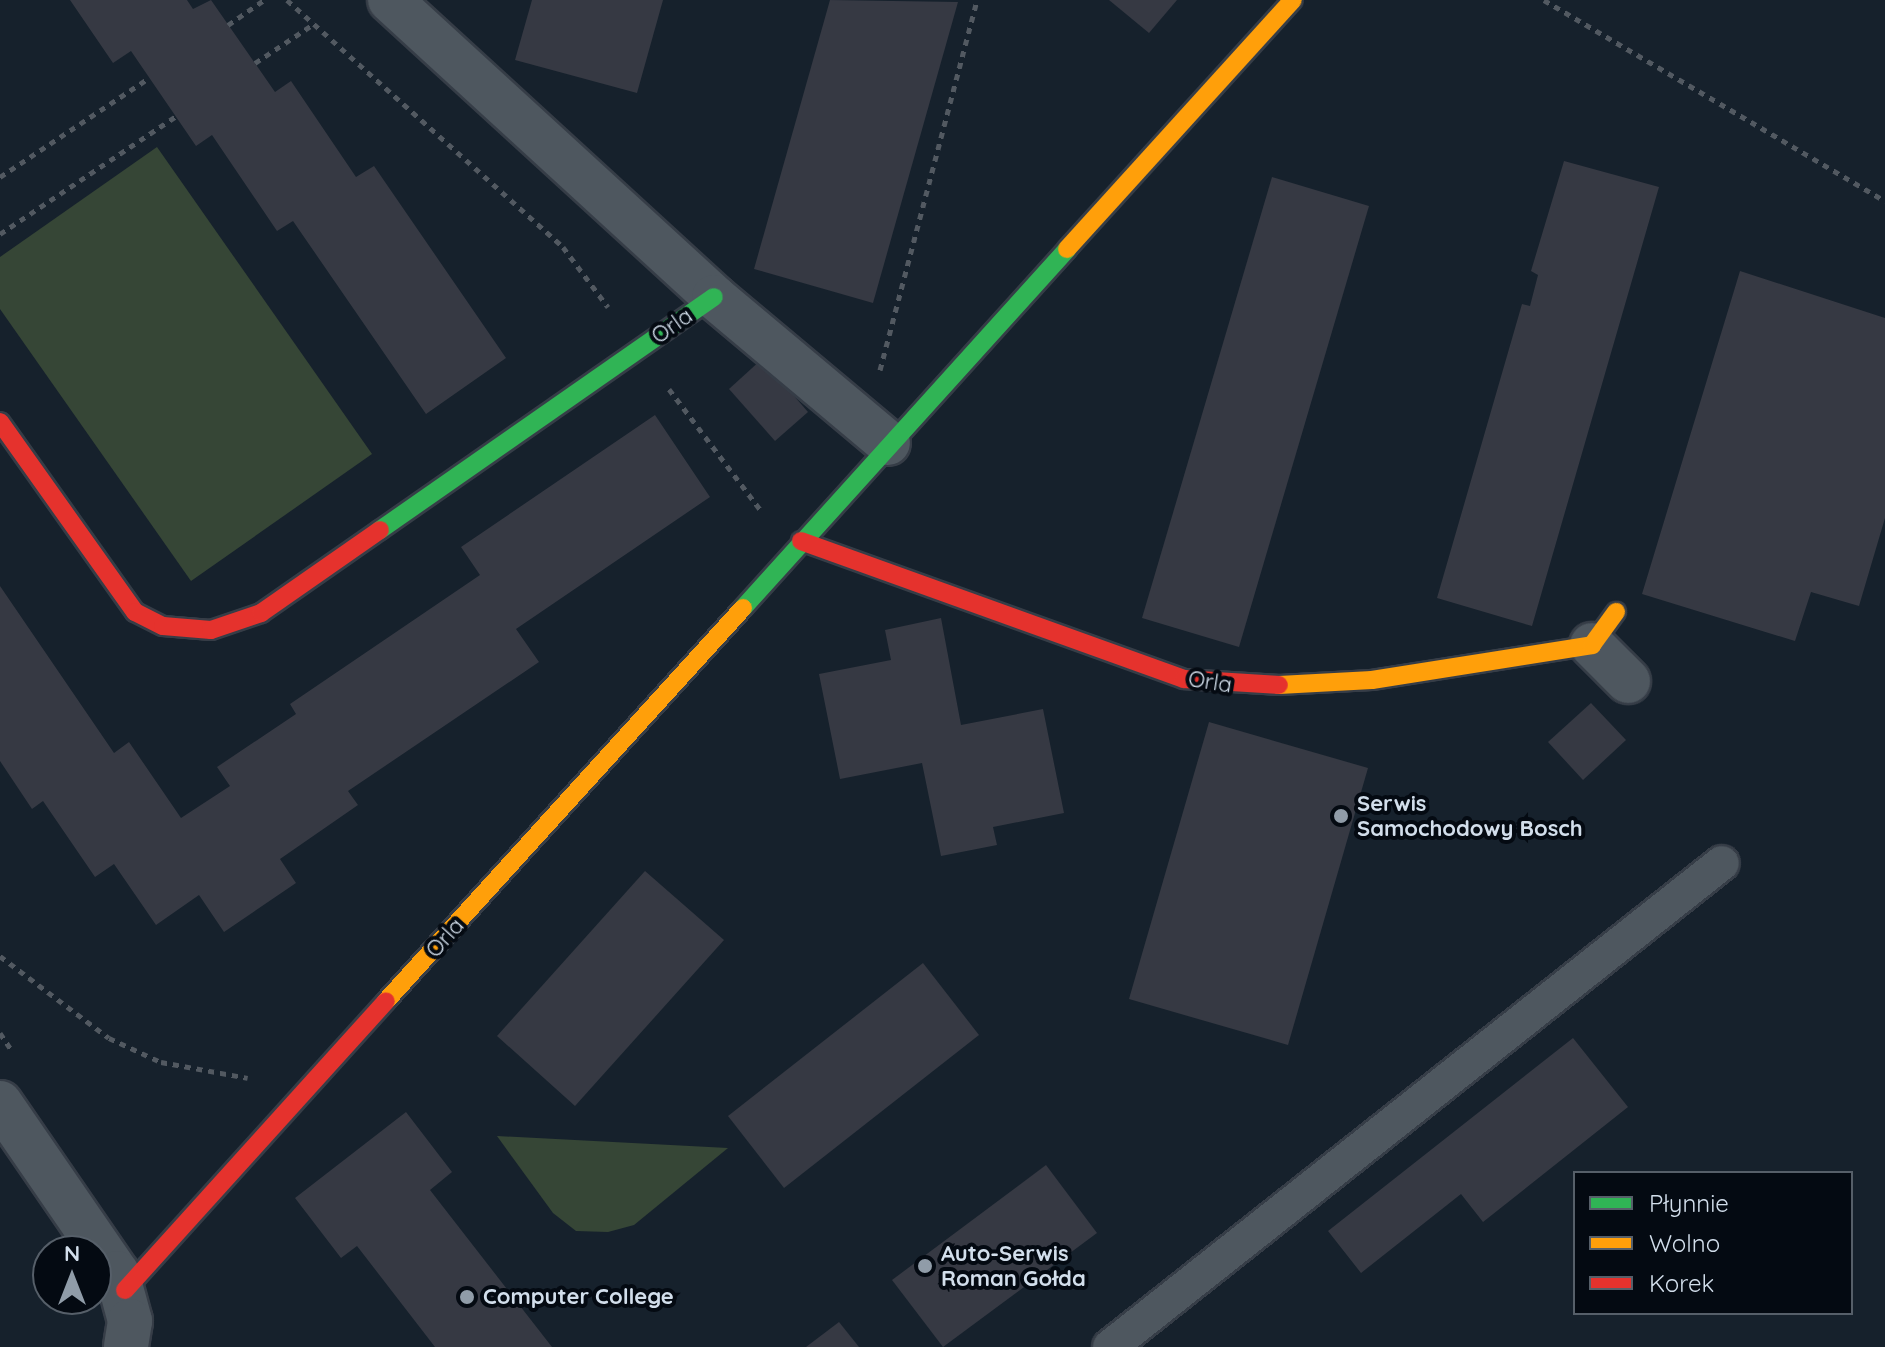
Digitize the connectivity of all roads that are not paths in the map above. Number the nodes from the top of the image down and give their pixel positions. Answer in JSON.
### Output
{"nodes":[{"id":1,"x":390,"y":0,"type":"edge"},
{"id":2,"x":1293,"y":0,"type":"edge"},
{"id":3,"x":714,"y":297,"type":"junction"},
{"id":4,"x":0,"y":422,"type":"edge"},
{"id":5,"x":888,"y":443,"type":"junction"},
{"id":6,"x":801,"y":541,"type":"junction"},
{"id":7,"x":1604,"y":629,"type":"joint"},
{"id":8,"x":1628,"y":681,"type":"dead end"},
{"id":9,"x":1722,"y":863,"type":"dead end"},
{"id":10,"x":0,"y":1103,"type":"edge"},
{"id":11,"x":125,"y":1290,"type":"junction"},
{"id":12,"x":130,"y":1345,"type":"edge"},
{"id":13,"x":1110,"y":1347,"type":"edge"}],
"edges":[{"from":1,"to":3,"type":"street","name":"Orla"},
{"from":2,"to":5,"type":"street","name":"Orla"},
{"from":3,"to":4,"type":"street","name":"Orla"},
{"from":3,"to":5,"type":"street","name":"Orla"},
{"from":5,"to":6,"type":"street","name":"Orla"},
{"from":6,"to":7,"type":"street","name":"Orla"},
{"from":6,"to":11,"type":"street","name":"Orla"},
{"from":7,"to":8,"type":"street","name":"Orla"},
{"from":9,"to":13,"type":"lane"},
{"from":10,"to":11,"type":"street"},
{"from":11,"to":12,"type":"street"}]}
